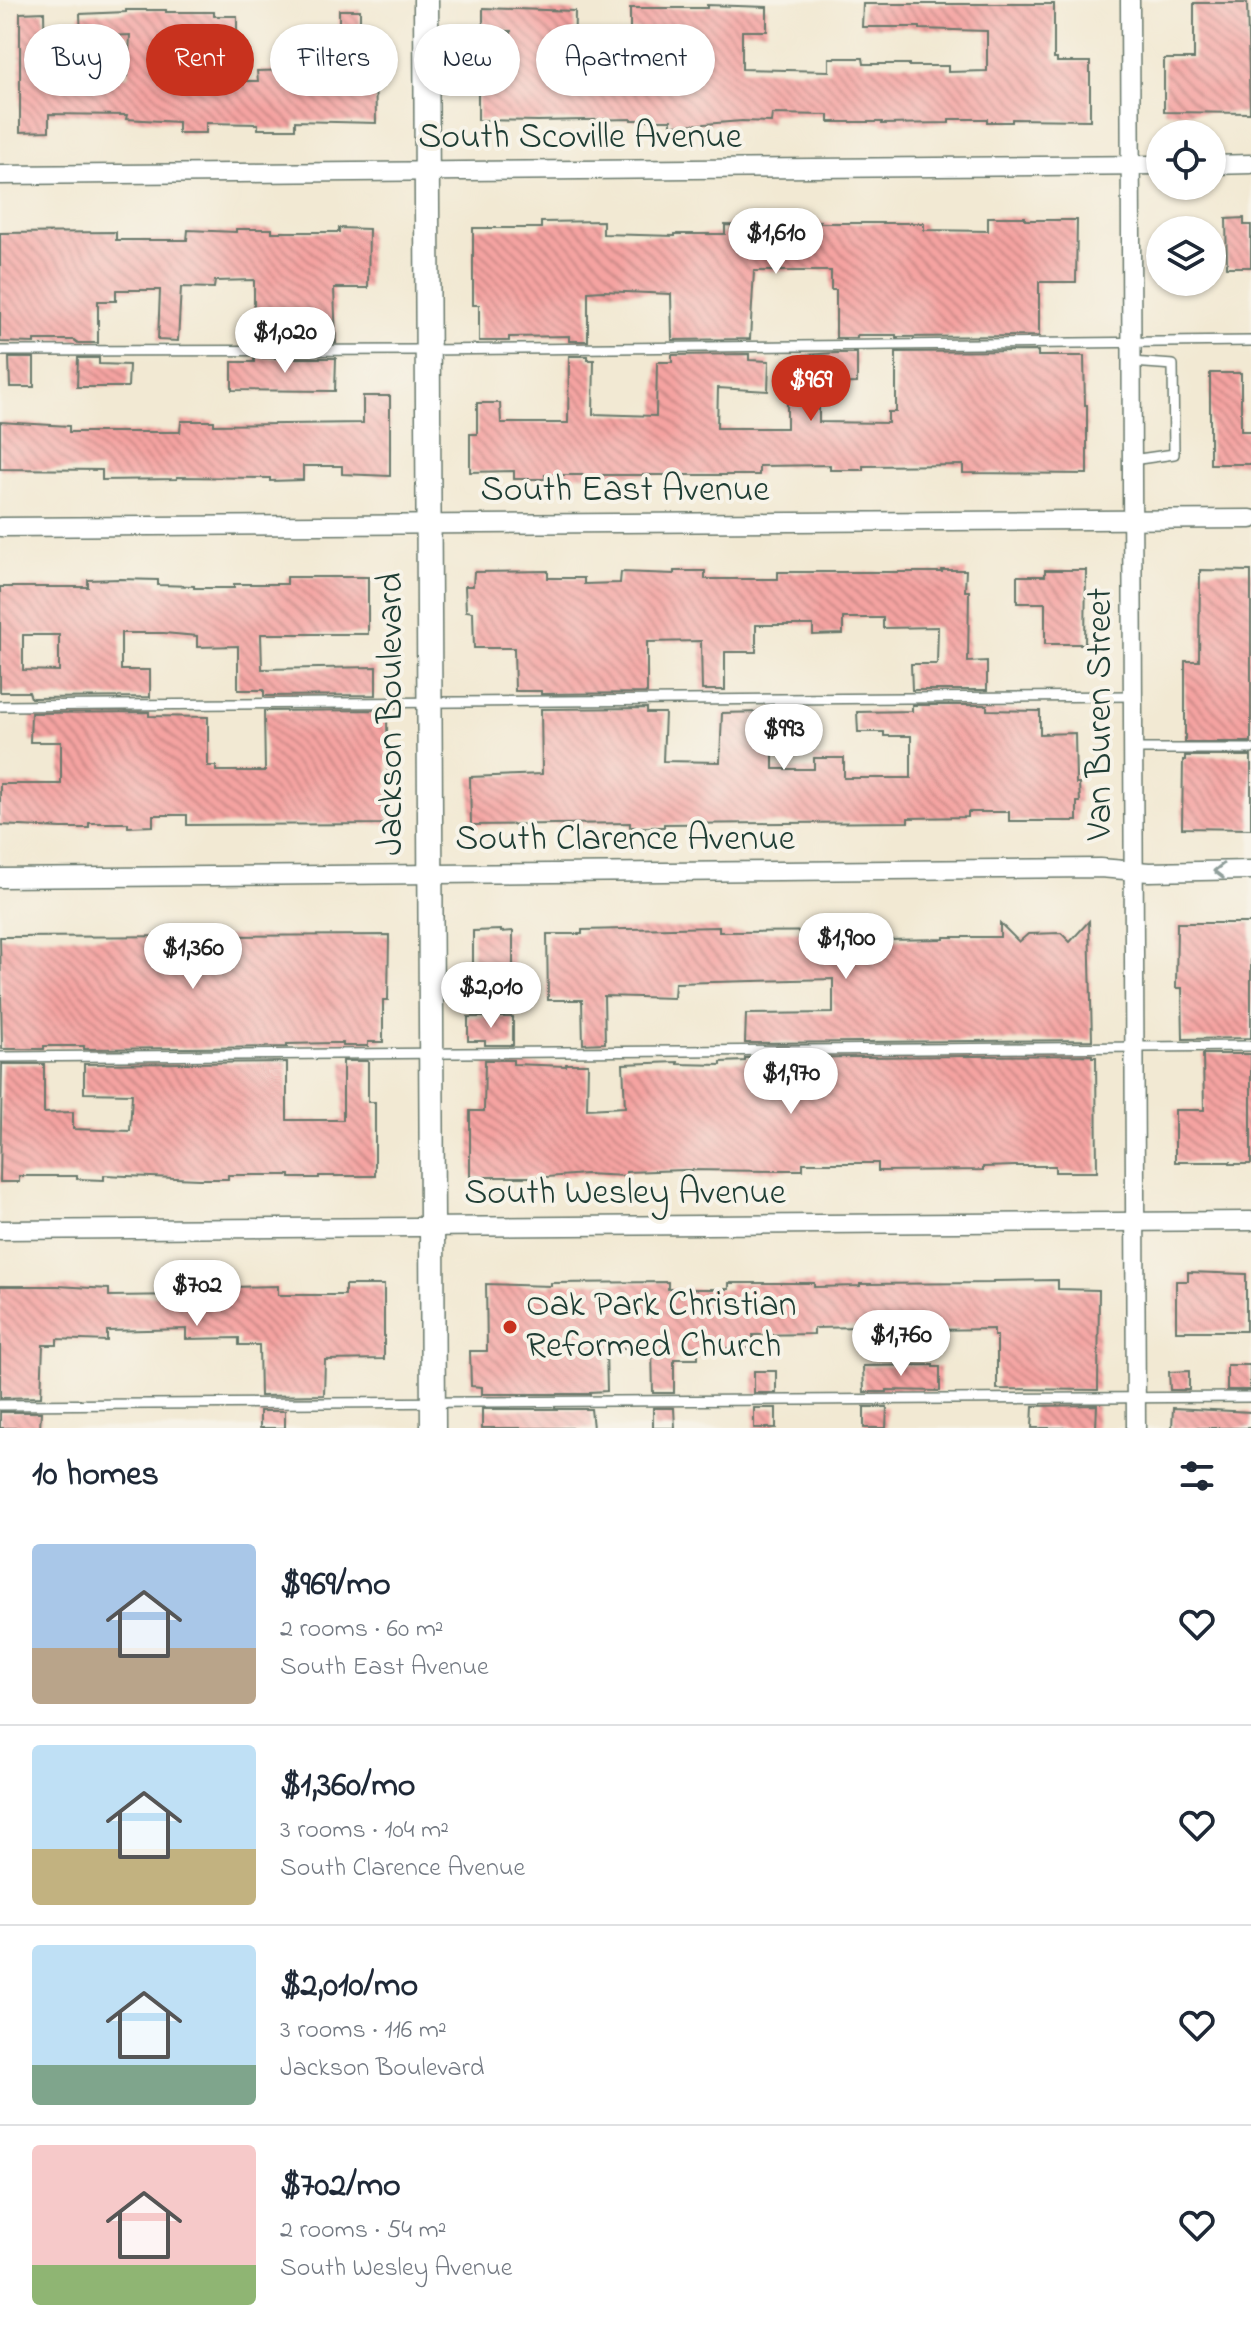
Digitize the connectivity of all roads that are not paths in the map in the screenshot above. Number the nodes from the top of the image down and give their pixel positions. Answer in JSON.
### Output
{"nodes":[{"id":1,"x":426,"y":0,"type":"edge"},
{"id":2,"x":1130,"y":0,"type":"edge"},
{"id":3,"x":1251,"y":164,"type":"edge"},
{"id":4,"x":1131,"y":165,"type":"junction"},
{"id":5,"x":1146,"y":165,"type":"edge"},
{"id":6,"x":1226,"y":165,"type":"edge"},
{"id":7,"x":427,"y":171,"type":"junction"},
{"id":8,"x":0,"y":175,"type":"edge"},
{"id":9,"x":1251,"y":341,"type":"edge"},
{"id":10,"x":1132,"y":342,"type":"junction"},
{"id":11,"x":427,"y":350,"type":"junction"},
{"id":12,"x":0,"y":351,"type":"edge"},
{"id":13,"x":1132,"y":362,"type":"junction"},
{"id":14,"x":1132,"y":460,"type":"junction"},
{"id":15,"x":1251,"y":519,"type":"edge"},
{"id":16,"x":1133,"y":520,"type":"junction"},
{"id":17,"x":428,"y":524,"type":"junction"},
{"id":18,"x":0,"y":527,"type":"edge"},
{"id":19,"x":1133,"y":696,"type":"junction"},
{"id":20,"x":428,"y":702,"type":"junction"},
{"id":21,"x":0,"y":706,"type":"edge"},
{"id":22,"x":1133,"y":749,"type":"junction"},
{"id":23,"x":1251,"y":749,"type":"edge"},
{"id":24,"x":1134,"y":870,"type":"junction"},
{"id":25,"x":1251,"y":870,"type":"edge"},
{"id":26,"x":429,"y":873,"type":"junction"},
{"id":27,"x":0,"y":878,"type":"edge"},
{"id":28,"x":1251,"y":1046,"type":"edge"},
{"id":29,"x":1135,"y":1047,"type":"junction"},
{"id":30,"x":430,"y":1053,"type":"junction"},
{"id":31,"x":0,"y":1057,"type":"edge"},
{"id":32,"x":1251,"y":1221,"type":"edge"},
{"id":33,"x":1135,"y":1222,"type":"junction"},
{"id":34,"x":431,"y":1227,"type":"junction"},
{"id":35,"x":0,"y":1230,"type":"edge"},
{"id":36,"x":1251,"y":1397,"type":"edge"},
{"id":37,"x":1136,"y":1398,"type":"junction"},
{"id":38,"x":433,"y":1403,"type":"junction"},
{"id":39,"x":0,"y":1405,"type":"edge"},
{"id":40,"x":433,"y":1428,"type":"edge"},
{"id":41,"x":1136,"y":1428,"type":"edge"}],
"edges":[{"from":1,"to":7,"type":"street","name":"Jackson Boulevard"},
{"from":2,"to":4,"type":"street","name":"Van Buren Street"},
{"from":3,"to":6,"type":"street"},
{"from":4,"to":5,"type":"street","name":"South Scoville Avenue"},
{"from":4,"to":7,"type":"street","name":"South Scoville Avenue"},
{"from":4,"to":10,"type":"street","name":"Van Buren Street"},
{"from":7,"to":8,"type":"street","name":"South Scoville Avenue"},
{"from":7,"to":11,"type":"street","name":"Jackson Boulevard"},
{"from":9,"to":10,"type":"lane"},
{"from":10,"to":11,"type":"lane"},
{"from":10,"to":13,"type":"street","name":"Van Buren Street"},
{"from":11,"to":12,"type":"lane"},
{"from":11,"to":17,"type":"street","name":"Jackson Boulevard"},
{"from":13,"to":14,"type":"street","name":"Van Buren Street"},
{"from":13,"to":14,"type":"lane"},
{"from":14,"to":16,"type":"street","name":"Van Buren Street"},
{"from":15,"to":16,"type":"street","name":"South East Avenue"},
{"from":16,"to":17,"type":"street","name":"South East Avenue"},
{"from":16,"to":19,"type":"street","name":"Van Buren Street"},
{"from":17,"to":18,"type":"street","name":"South East Avenue"},
{"from":17,"to":20,"type":"street","name":"Jackson Boulevard"},
{"from":19,"to":20,"type":"lane"},
{"from":19,"to":22,"type":"street","name":"Van Buren Street"},
{"from":20,"to":21,"type":"lane"},
{"from":20,"to":26,"type":"street","name":"Jackson Boulevard"},
{"from":22,"to":23,"type":"lane"},
{"from":22,"to":24,"type":"street","name":"Van Buren Street"},
{"from":25,"to":24,"type":"street","name":"South Clarence Avenue","one_way":true},
{"from":24,"to":26,"type":"street","name":"South Clarence Avenue"},
{"from":24,"to":29,"type":"street","name":"Van Buren Street"},
{"from":26,"to":27,"type":"street","name":"South Clarence Avenue"},
{"from":26,"to":30,"type":"street","name":"Jackson Boulevard"},
{"from":28,"to":29,"type":"lane"},
{"from":29,"to":30,"type":"lane"},
{"from":29,"to":33,"type":"street","name":"Van Buren Street"},
{"from":30,"to":31,"type":"lane"},
{"from":30,"to":34,"type":"street","name":"Jackson Boulevard"},
{"from":32,"to":33,"type":"street","name":"South Wesley Avenue"},
{"from":33,"to":34,"type":"street","name":"South Wesley Avenue"},
{"from":33,"to":37,"type":"street","name":"Van Buren Street"},
{"from":34,"to":35,"type":"street","name":"South Wesley Avenue"},
{"from":34,"to":38,"type":"street","name":"Jackson Boulevard"},
{"from":36,"to":37,"type":"lane"},
{"from":37,"to":38,"type":"lane"},
{"from":37,"to":41,"type":"street","name":"Van Buren Street"},
{"from":38,"to":39,"type":"lane"},
{"from":38,"to":40,"type":"street","name":"Jackson Boulevard"}]}
